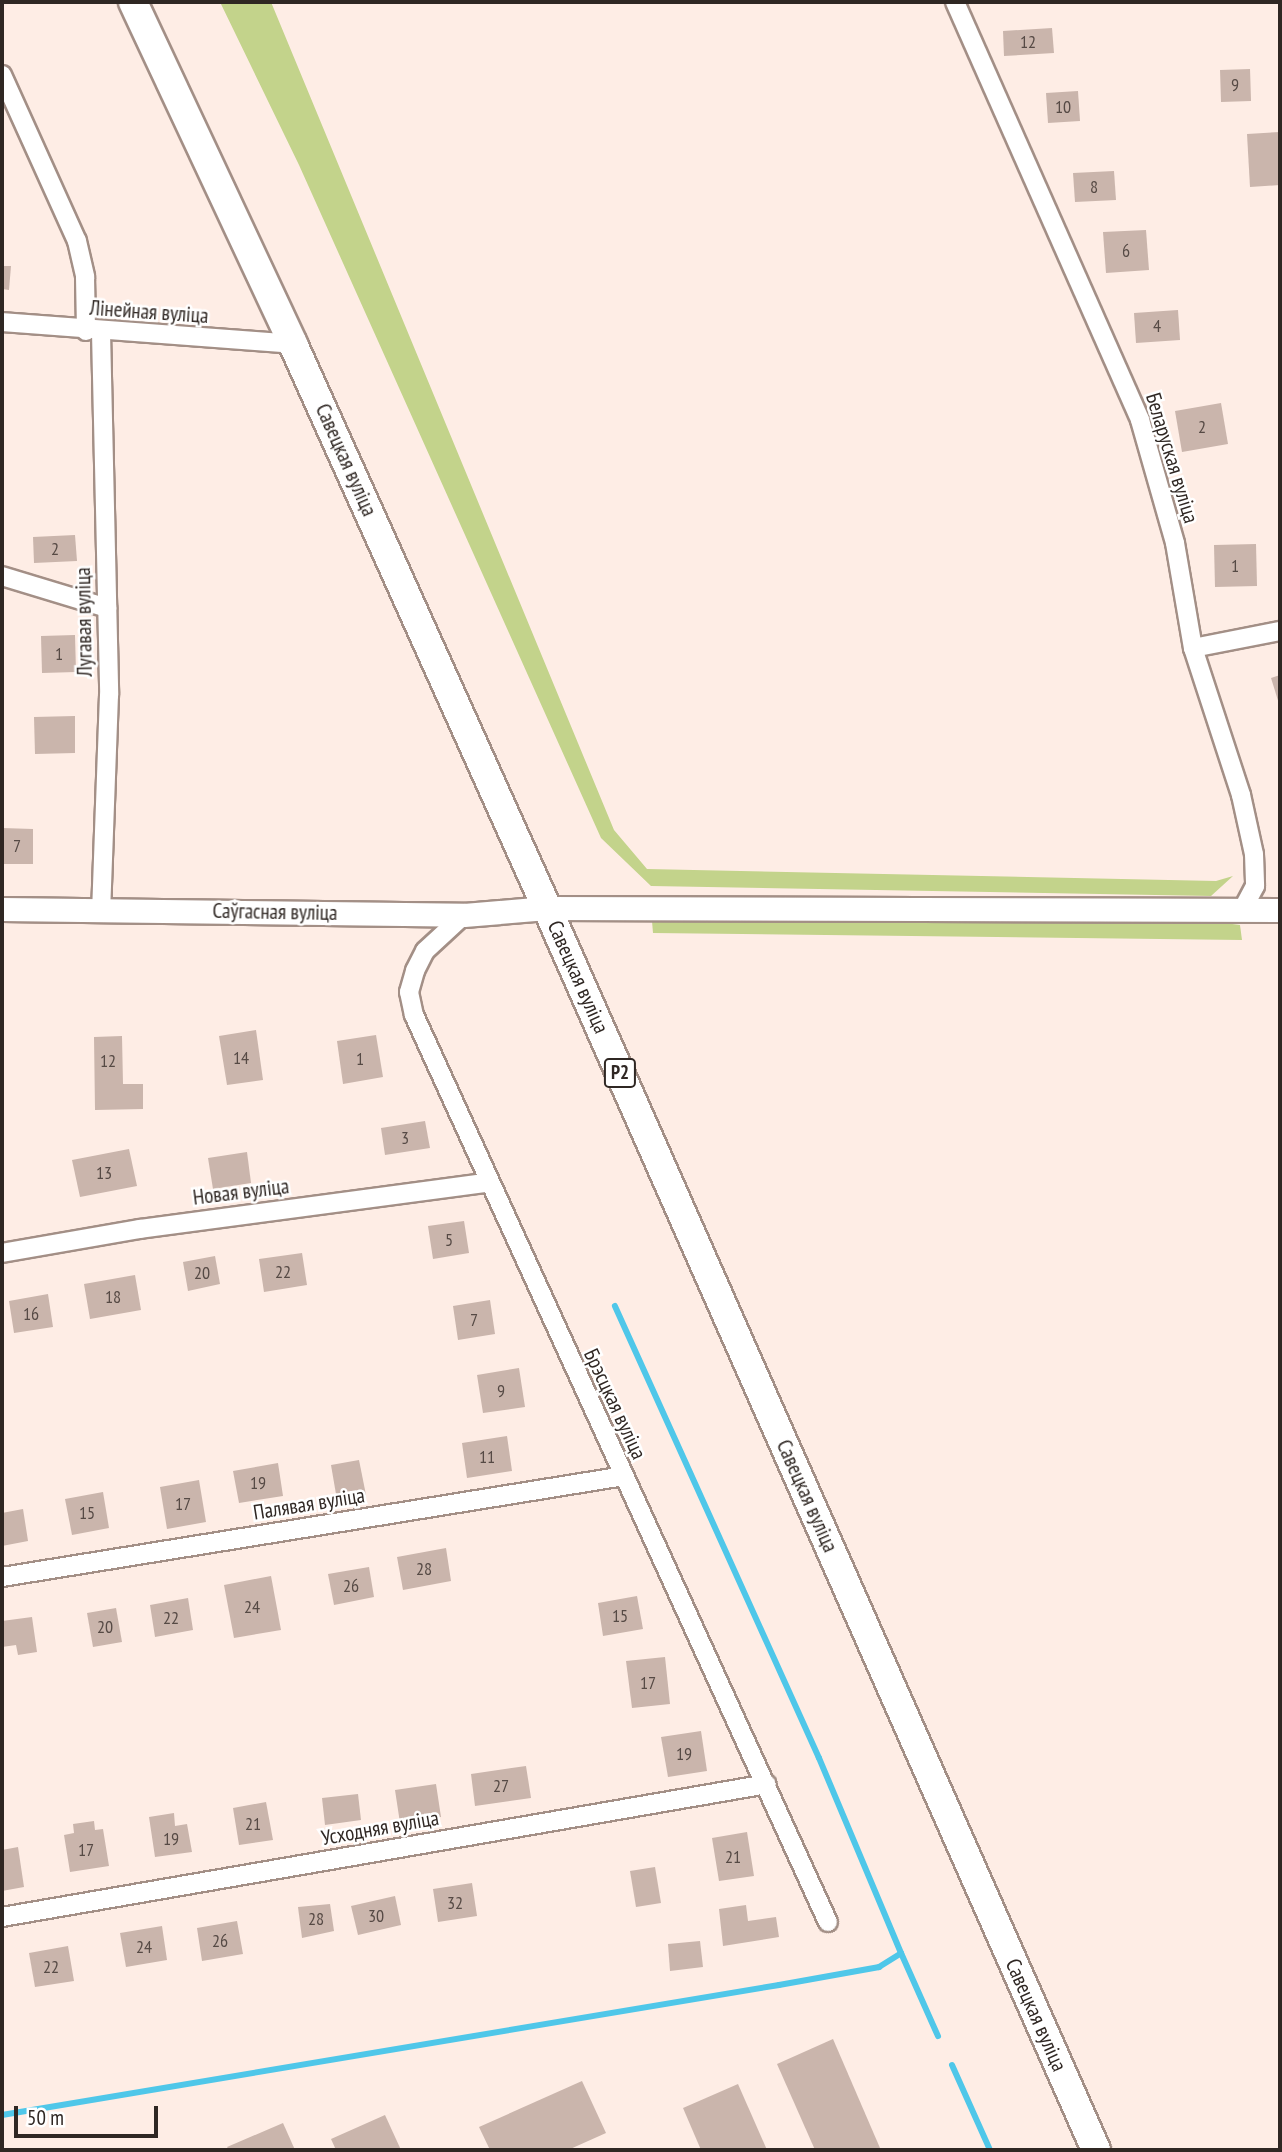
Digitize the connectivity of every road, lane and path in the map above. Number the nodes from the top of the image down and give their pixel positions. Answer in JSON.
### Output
{"nodes":[{"id":1,"x":133,"y":2,"type":"edge"},
{"id":2,"x":955,"y":2,"type":"edge"},
{"id":3,"x":2,"y":75,"type":"edge"},
{"id":4,"x":2,"y":322,"type":"edge"},
{"id":5,"x":93,"y":331,"type":"junction"},
{"id":6,"x":293,"y":344,"type":"junction"},
{"id":7,"x":2,"y":576,"type":"edge"},
{"id":8,"x":107,"y":608,"type":"junction"},
{"id":9,"x":1280,"y":631,"type":"edge"},
{"id":10,"x":1193,"y":648,"type":"junction"},
{"id":11,"x":547,"y":908,"type":"junction"},
{"id":12,"x":2,"y":909,"type":"edge"},
{"id":13,"x":1243,"y":909,"type":"junction"},
{"id":14,"x":102,"y":910,"type":"junction"},
{"id":15,"x":1280,"y":910,"type":"edge"},
{"id":16,"x":464,"y":915,"type":"junction"},
{"id":17,"x":487,"y":1183,"type":"junction"},
{"id":18,"x":2,"y":1253,"type":"edge"},
{"id":19,"x":624,"y":1476,"type":"junction"},
{"id":20,"x":2,"y":1577,"type":"edge"},
{"id":21,"x":767,"y":1784,"type":"junction"},
{"id":22,"x":2,"y":1917,"type":"edge"},
{"id":23,"x":828,"y":1922,"type":"dead end"},
{"id":24,"x":1096,"y":2150,"type":"edge"}],
"edges":[{"from":1,"to":6,"type":"main road","name":"Савецкая вуліца","number":"Р2"},
{"from":2,"to":10,"type":"street","name":"Беларуская вуліца"},
{"from":3,"to":5,"type":"street","name":"Лугавая вуліца"},
{"from":4,"to":5,"type":"street","name":"Лінейная вуліца"},
{"from":5,"to":6,"type":"street","name":"Лінейная вуліца"},
{"from":5,"to":8,"type":"street","name":"Лугавая вуліца"},
{"from":6,"to":11,"type":"main road","name":"Савецкая вуліца","number":"Р2"},
{"from":7,"to":8,"type":"street"},
{"from":8,"to":14,"type":"street","name":"Лугавая вуліца"},
{"from":9,"to":10,"type":"street"},
{"from":10,"to":13,"type":"street","name":"Беларуская вуліца"},
{"from":11,"to":13,"type":"street","name":"Саўгасная вуліца"},
{"from":11,"to":16,"type":"street","name":"Саўгасная вуліца"},
{"from":11,"to":24,"type":"main road","name":"Савецкая вуліца","number":"Р2"},
{"from":12,"to":14,"type":"street","name":"Саўгасная вуліца"},
{"from":13,"to":15,"type":"street","name":"Саўгасная вуліца"},
{"from":14,"to":16,"type":"street","name":"Саўгасная вуліца"},
{"from":16,"to":17,"type":"street","name":"Брэсцкая вуліца"},
{"from":17,"to":18,"type":"street","name":"Новая вуліца"},
{"from":17,"to":19,"type":"street","name":"Брэсцкая вуліца"},
{"from":19,"to":20,"type":"street","name":"Палявая вуліца"},
{"from":19,"to":21,"type":"street","name":"Брэсцкая вуліца"},
{"from":21,"to":22,"type":"street","name":"Усходняя вуліца"},
{"from":21,"to":23,"type":"street","name":"Брэсцкая вуліца"}]}
